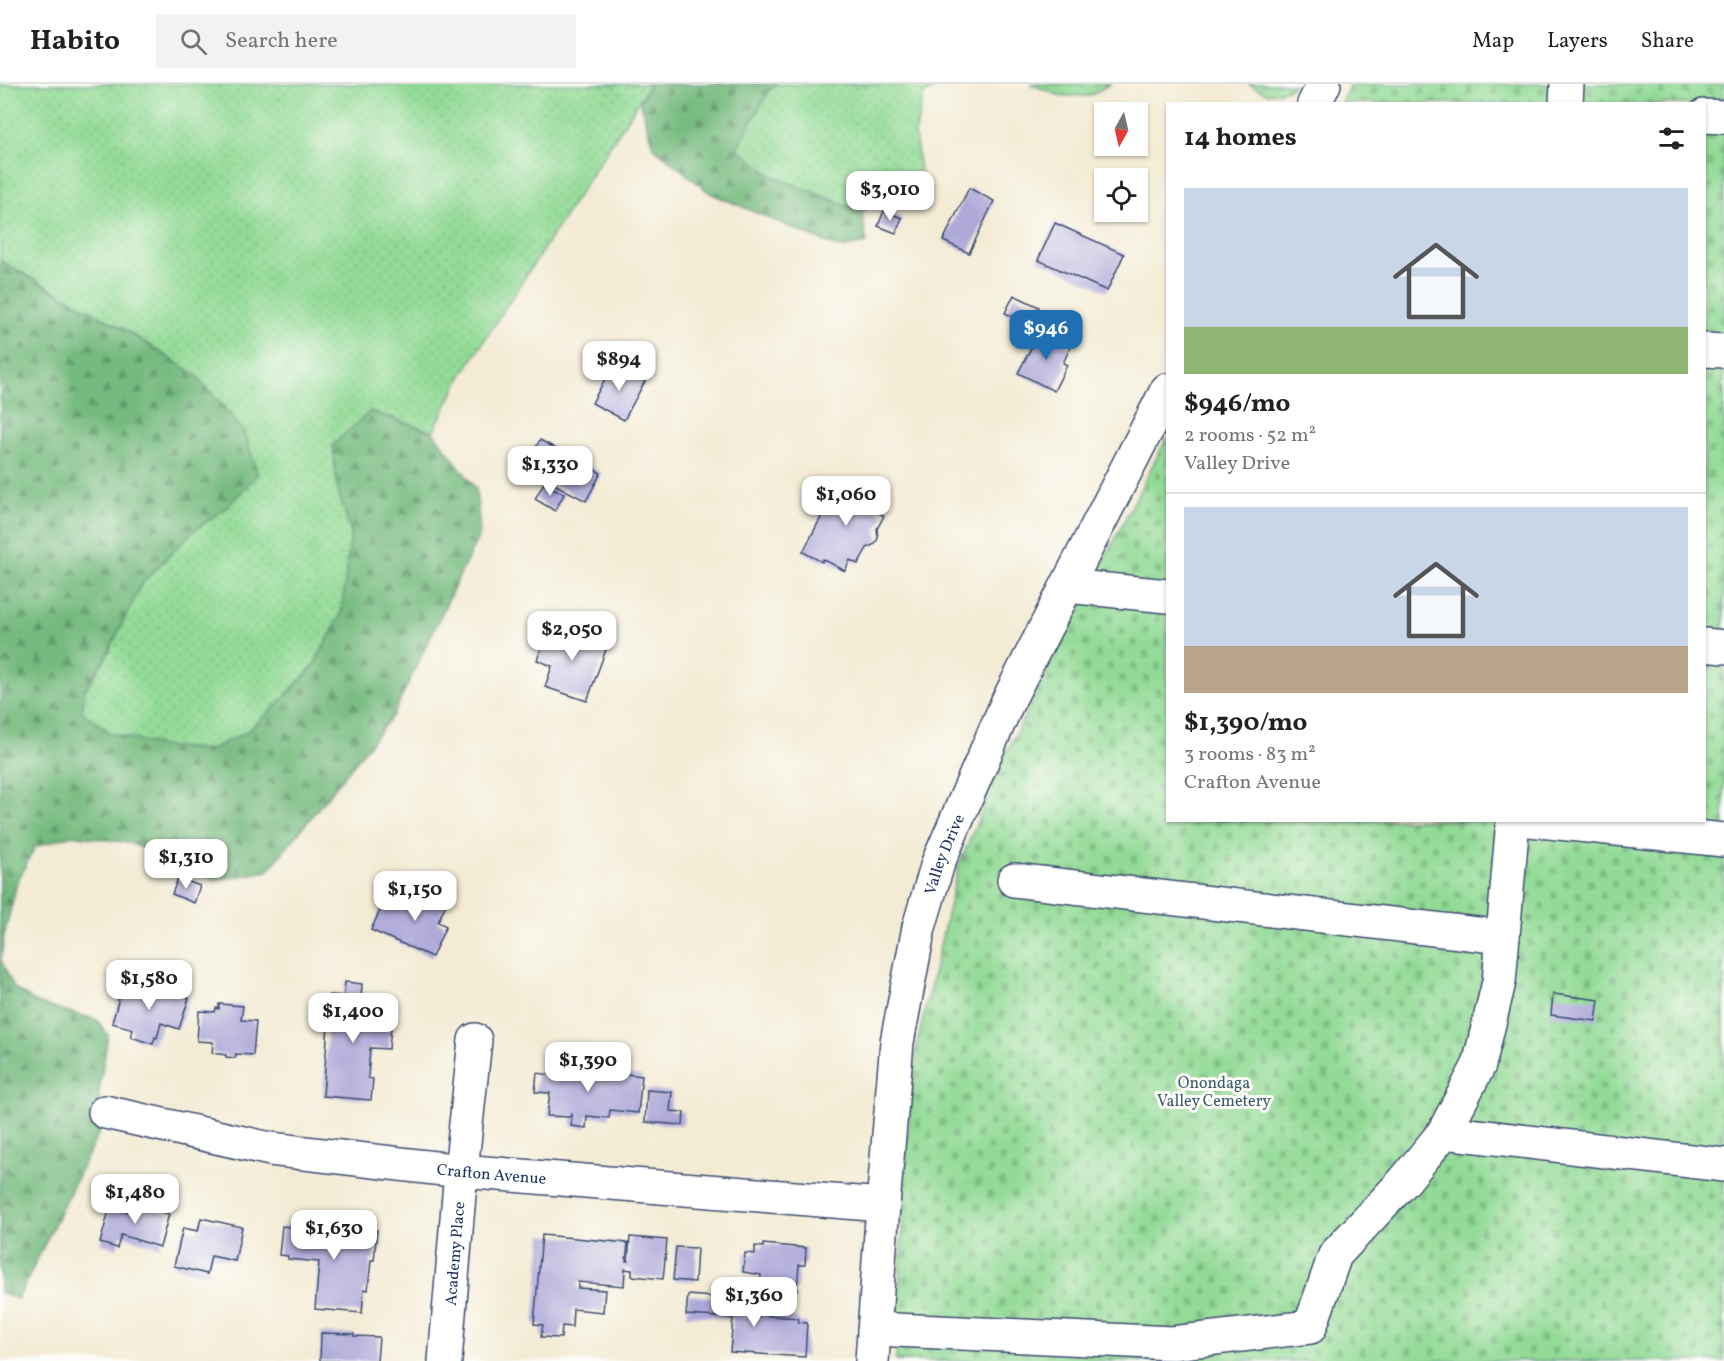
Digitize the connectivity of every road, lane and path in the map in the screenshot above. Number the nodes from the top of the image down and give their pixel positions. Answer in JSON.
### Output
{"nodes":[{"id":1,"x":1324,"y":84,"type":"edge"},
{"id":2,"x":1567,"y":84,"type":"edge"},
{"id":3,"x":1315,"y":102,"type":"edge"},
{"id":4,"x":1566,"y":102,"type":"edge"},
{"id":5,"x":1706,"y":116,"type":"edge"},
{"id":6,"x":1724,"y":117,"type":"edge"},
{"id":7,"x":1706,"y":350,"type":"edge"},
{"id":8,"x":1724,"y":351,"type":"edge"},
{"id":9,"x":1166,"y":392,"type":"edge"},
{"id":10,"x":1067,"y":586,"type":"junction"},
{"id":11,"x":1166,"y":596,"type":"edge"},
{"id":12,"x":1706,"y":645,"type":"edge"},
{"id":13,"x":1724,"y":647,"type":"edge"},
{"id":14,"x":1513,"y":822,"type":"edge"},
{"id":15,"x":1549,"y":822,"type":"edge"},
{"id":16,"x":1724,"y":840,"type":"edge"},
{"id":17,"x":1014,"y":880,"type":"dead end"},
{"id":18,"x":1503,"y":937,"type":"junction"},
{"id":19,"x":475,"y":1040,"type":"dead end"},
{"id":20,"x":105,"y":1112,"type":"dead end"},
{"id":21,"x":1444,"y":1132,"type":"junction"},
{"id":22,"x":1724,"y":1166,"type":"edge"},
{"id":23,"x":461,"y":1171,"type":"junction"},
{"id":24,"x":883,"y":1205,"type":"junction"},
{"id":25,"x":874,"y":1329,"type":"junction"},
{"id":26,"x":445,"y":1361,"type":"edge"},
{"id":27,"x":872,"y":1361,"type":"edge"}],
"edges":[{"from":1,"to":3,"type":"street"},
{"from":2,"to":4,"type":"street"},
{"from":5,"to":6,"type":"street"},
{"from":7,"to":8,"type":"street"},
{"from":9,"to":10,"type":"street","name":"Valley Drive"},
{"from":10,"to":11,"type":"street"},
{"from":10,"to":24,"type":"street","name":"Valley Drive"},
{"from":12,"to":13,"type":"street"},
{"from":14,"to":18,"type":"street"},
{"from":15,"to":16,"type":"street"},
{"from":17,"to":18,"type":"street"},
{"from":18,"to":21,"type":"street"},
{"from":19,"to":23,"type":"street","name":"Academy Place"},
{"from":20,"to":23,"type":"street","name":"Crafton Avenue"},
{"from":21,"to":22,"type":"street"},
{"from":21,"to":25,"type":"street"},
{"from":23,"to":24,"type":"street","name":"Crafton Avenue"},
{"from":23,"to":26,"type":"street","name":"Academy Place"},
{"from":24,"to":25,"type":"street","name":"Valley Drive"},
{"from":25,"to":27,"type":"street","name":"Valley Drive"}]}
